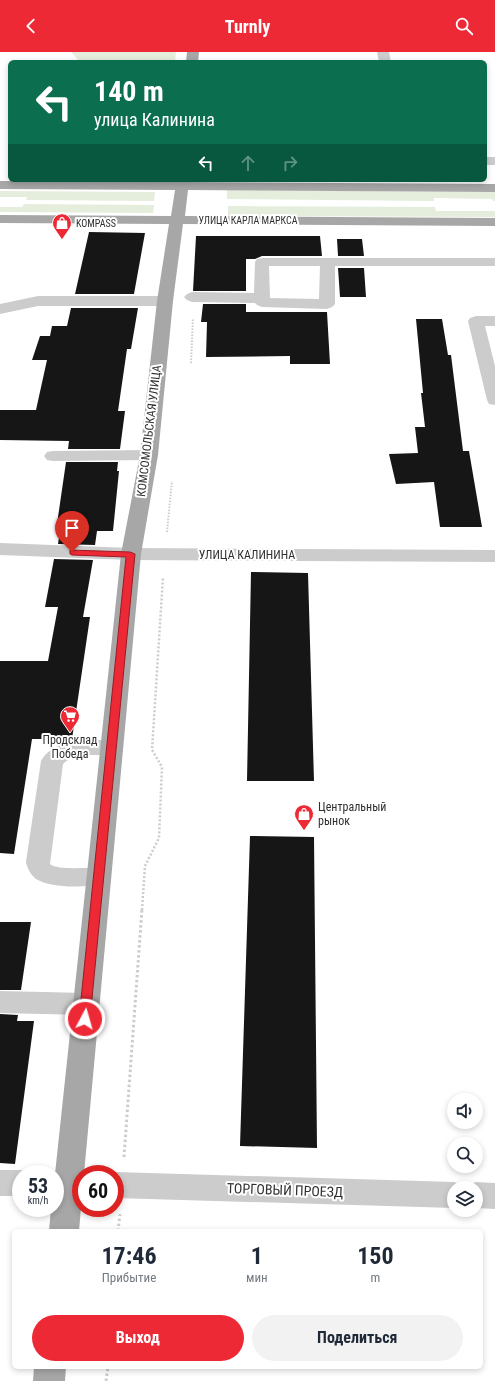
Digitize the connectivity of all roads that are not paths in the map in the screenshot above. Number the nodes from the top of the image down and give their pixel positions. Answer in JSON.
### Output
{"nodes":[{"id":1,"x":182,"y":183,"type":"edge"},
{"id":2,"x":0,"y":186,"type":"edge"},
{"id":3,"x":495,"y":188,"type":"edge"},
{"id":4,"x":0,"y":219,"type":"edge"},
{"id":5,"x":177,"y":220,"type":"junction"},
{"id":6,"x":495,"y":222,"type":"edge"},
{"id":7,"x":328,"y":262,"type":"junction"},
{"id":8,"x":495,"y":262,"type":"edge"},
{"id":9,"x":192,"y":297,"type":"dead end"},
{"id":10,"x":262,"y":298,"type":"junction"},
{"id":11,"x":164,"y":301,"type":"junction"},
{"id":12,"x":0,"y":309,"type":"edge"},
{"id":13,"x":495,"y":321,"type":"edge"},
{"id":14,"x":495,"y":400,"type":"edge"},
{"id":15,"x":149,"y":455,"type":"junction"},
{"id":16,"x":53,"y":456,"type":"dead end"},
{"id":17,"x":0,"y":549,"type":"edge"},
{"id":18,"x":130,"y":554,"type":"junction"},
{"id":19,"x":495,"y":556,"type":"edge"},
{"id":20,"x":112,"y":748,"type":"junction"},
{"id":21,"x":99,"y":876,"type":"junction"},
{"id":22,"x":0,"y":1002,"type":"edge"},
{"id":23,"x":86,"y":1004,"type":"junction"},
{"id":24,"x":0,"y":1183,"type":"edge"},
{"id":25,"x":12,"y":1183,"type":"edge"},
{"id":26,"x":68,"y":1183,"type":"edge"},
{"id":27,"x":124,"y":1185,"type":"edge"},
{"id":28,"x":447,"y":1195,"type":"edge"},
{"id":29,"x":483,"y":1195,"type":"edge"},
{"id":30,"x":495,"y":1196,"type":"edge"},
{"id":31,"x":64,"y":1229,"type":"edge"},
{"id":32,"x":50,"y":1369,"type":"edge"},
{"id":33,"x":49,"y":1381,"type":"edge"}],
"edges":[{"from":1,"to":2,"type":"main road"},
{"from":1,"to":3,"type":"main road"},
{"from":1,"to":5,"type":"main road","name":"КОМСОМОЛЬСКАЯ УЛИЦА"},
{"from":4,"to":5,"type":"main road","name":"УЛИЦА КАРЛА МАРКСА"},
{"from":5,"to":6,"type":"main road","name":"УЛИЦА КАРЛА МАРКСА"},
{"from":5,"to":11,"type":"main road","name":"КОМСОМОЛЬСКАЯ УЛИЦА"},
{"from":7,"to":8,"type":"street"},
{"from":7,"to":10,"type":"street"},
{"from":7,"to":10,"type":"street"},
{"from":9,"to":10,"type":"street"},
{"from":11,"to":12,"type":"street"},
{"from":11,"to":15,"type":"main road","name":"КОМСОМОЛЬСКАЯ УЛИЦА"},
{"from":13,"to":14,"type":"street"},
{"from":15,"to":16,"type":"street"},
{"from":15,"to":18,"type":"main road","name":"КОМСОМОЛЬСКАЯ УЛИЦА"},
{"from":17,"to":18,"type":"street","name":"УЛИЦА КАЛИНИНА"},
{"from":18,"to":19,"type":"street","name":"УЛИЦА КАЛИНИНА"},
{"from":18,"to":20,"type":"main road","name":"КОМСОМОЛЬСКАЯ УЛИЦА"},
{"from":20,"to":21,"type":"main road","name":"КОМСОМОЛЬСКАЯ УЛИЦА"},
{"from":20,"to":21,"type":"street"},
{"from":21,"to":23,"type":"main road","name":"КОМСОМОЛЬСКАЯ УЛИЦА"},
{"from":22,"to":23,"type":"street"},
{"from":23,"to":26,"type":"main road","name":"КОМСОМОЛЬСКАЯ УЛИЦА"},
{"from":24,"to":25,"type":"street"},
{"from":26,"to":31,"type":"main road","name":"КОМСОМОЛЬСКАЯ УЛИЦА"},
{"from":27,"to":28,"type":"street","name":"ТОРГОВЫЙ ПРОЕЗД"},
{"from":29,"to":30,"type":"street"},
{"from":32,"to":33,"type":"main road"}]}
